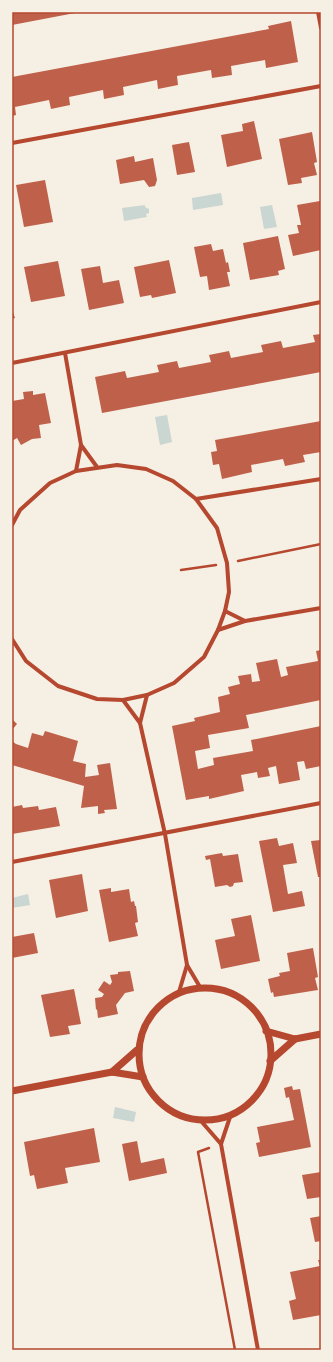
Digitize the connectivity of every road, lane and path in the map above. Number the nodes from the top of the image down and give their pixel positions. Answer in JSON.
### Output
{"nodes":[{"id":1,"x":318,"y":12,"type":"edge"},
{"id":2,"x":321,"y":28,"type":"edge"},
{"id":3,"x":321,"y":86,"type":"edge"},
{"id":4,"x":12,"y":143,"type":"edge"},
{"id":5,"x":321,"y":302,"type":"edge"},
{"id":6,"x":65,"y":353,"type":"junction"},
{"id":7,"x":12,"y":363,"type":"edge"},
{"id":8,"x":81,"y":445,"type":"junction"},
{"id":9,"x":97,"y":468,"type":"junction"},
{"id":10,"x":76,"y":471,"type":"junction"},
{"id":11,"x":321,"y":479,"type":"edge"},
{"id":12,"x":196,"y":499,"type":"junction"},
{"id":13,"x":12,"y":525,"type":"edge"},
{"id":14,"x":321,"y":544,"type":"edge"},
{"id":15,"x":227,"y":563,"type":"junction"},
{"id":16,"x":180,"y":570,"type":"dead end"},
{"id":17,"x":321,"y":608,"type":"edge"},
{"id":18,"x":225,"y":611,"type":"junction"},
{"id":19,"x":245,"y":621,"type":"junction"},
{"id":20,"x":218,"y":630,"type":"junction"},
{"id":21,"x":12,"y":639,"type":"edge"},
{"id":22,"x":147,"y":695,"type":"junction"},
{"id":23,"x":123,"y":700,"type":"junction"},
{"id":24,"x":140,"y":723,"type":"junction"},
{"id":25,"x":321,"y":804,"type":"edge"},
{"id":26,"x":165,"y":834,"type":"junction"},
{"id":27,"x":12,"y":862,"type":"edge"},
{"id":28,"x":187,"y":964,"type":"junction"},
{"id":29,"x":200,"y":987,"type":"junction"},
{"id":30,"x":179,"y":992,"type":"junction"},
{"id":31,"x":266,"y":1030,"type":"junction"},
{"id":32,"x":321,"y":1034,"type":"edge"},
{"id":33,"x":295,"y":1039,"type":"junction"},
{"id":34,"x":137,"y":1050,"type":"junction"},
{"id":35,"x":270,"y":1061,"type":"junction"},
{"id":36,"x":112,"y":1072,"type":"junction"},
{"id":37,"x":143,"y":1077,"type":"junction"},
{"id":38,"x":12,"y":1090,"type":"edge"},
{"id":39,"x":230,"y":1117,"type":"junction"},
{"id":40,"x":201,"y":1121,"type":"junction"},
{"id":41,"x":221,"y":1144,"type":"junction"},
{"id":42,"x":235,"y":1350,"type":"edge"},
{"id":43,"x":258,"y":1350,"type":"edge"}],
"edges":[{"from":1,"to":2,"type":"street"},
{"from":3,"to":4,"type":"street"},
{"from":5,"to":6,"type":"street"},
{"from":6,"to":7,"type":"street"},
{"from":6,"to":8,"type":"street"},
{"from":8,"to":9,"type":"street"},
{"from":8,"to":10,"type":"street"},
{"from":9,"to":10,"type":"street"},
{"from":9,"to":12,"type":"street"},
{"from":10,"to":13,"type":"street"},
{"from":11,"to":12,"type":"street"},
{"from":12,"to":15,"type":"street"},
{"from":14,"to":15,"type":"path"},
{"from":15,"to":16,"type":"path"},
{"from":15,"to":18,"type":"street"},
{"from":17,"to":19,"type":"street"},
{"from":18,"to":19,"type":"street"},
{"from":18,"to":20,"type":"street"},
{"from":19,"to":20,"type":"street"},
{"from":20,"to":22,"type":"street"},
{"from":21,"to":23,"type":"street"},
{"from":22,"to":23,"type":"street"},
{"from":22,"to":24,"type":"street"},
{"from":23,"to":24,"type":"street"},
{"from":24,"to":26,"type":"street"},
{"from":25,"to":26,"type":"street"},
{"from":26,"to":27,"type":"street"},
{"from":26,"to":28,"type":"street"},
{"from":28,"to":29,"type":"street"},
{"from":28,"to":30,"type":"street"},
{"from":29,"to":30,"type":"street"},
{"from":29,"to":31,"type":"street"},
{"from":30,"to":34,"type":"street"},
{"from":31,"to":33,"type":"street"},
{"from":31,"to":35,"type":"street"},
{"from":32,"to":33,"type":"street"},
{"from":33,"to":35,"type":"street"},
{"from":34,"to":36,"type":"street"},
{"from":34,"to":37,"type":"street"},
{"from":35,"to":39,"type":"street"},
{"from":36,"to":37,"type":"street"},
{"from":36,"to":38,"type":"street"},
{"from":37,"to":40,"type":"street"},
{"from":39,"to":40,"type":"street"},
{"from":39,"to":41,"type":"street"},
{"from":40,"to":41,"type":"street"},
{"from":41,"to":42,"type":"path"},
{"from":41,"to":43,"type":"street"}]}
